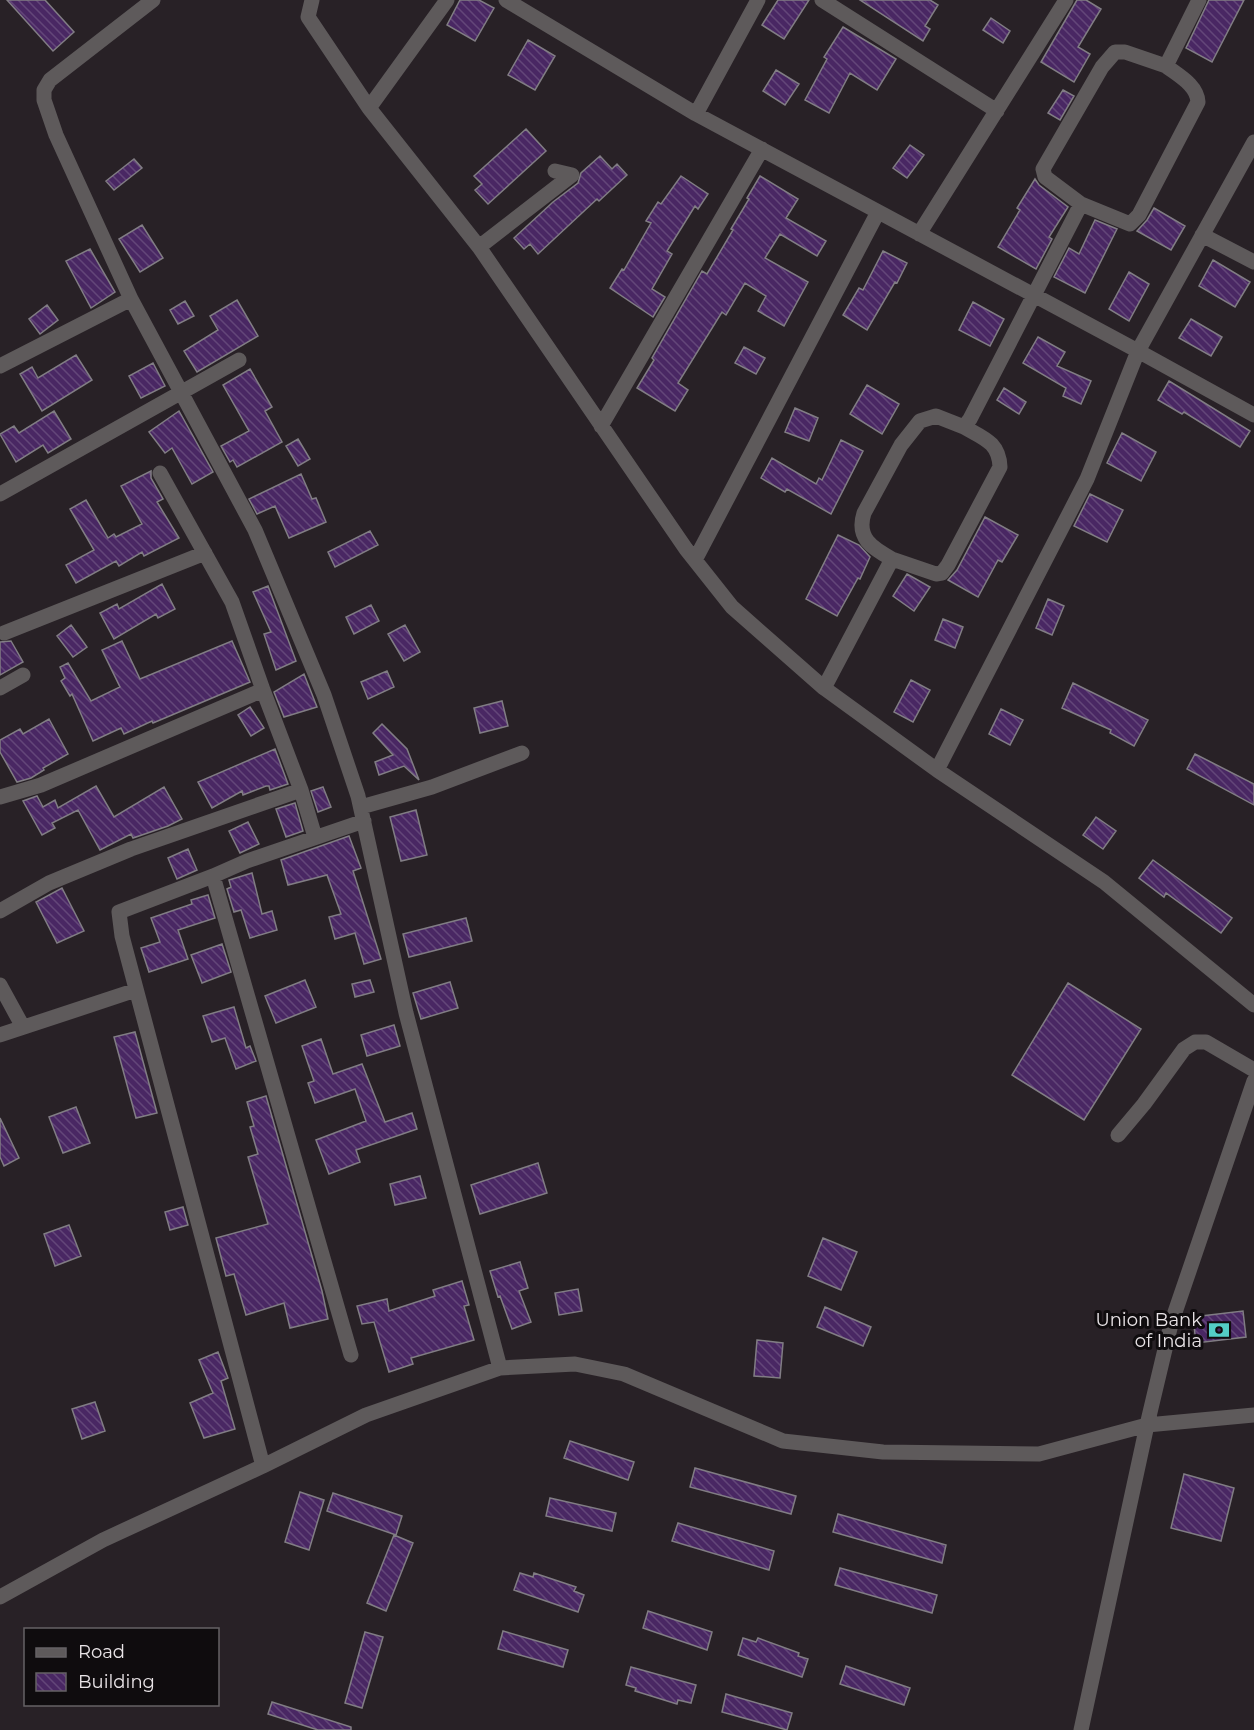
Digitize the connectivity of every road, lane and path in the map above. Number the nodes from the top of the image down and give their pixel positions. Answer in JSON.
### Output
{"nodes":[{"id":1,"x":153,"y":0,"type":"edge"},
{"id":2,"x":312,"y":0,"type":"edge"},
{"id":3,"x":447,"y":0,"type":"edge"},
{"id":4,"x":506,"y":0,"type":"edge"},
{"id":5,"x":758,"y":0,"type":"edge"},
{"id":6,"x":822,"y":0,"type":"edge"},
{"id":7,"x":1066,"y":0,"type":"edge"},
{"id":8,"x":1199,"y":0,"type":"edge"},
{"id":9,"x":1166,"y":66,"type":"junction"},
{"id":10,"x":369,"y":108,"type":"junction"},
{"id":11,"x":997,"y":111,"type":"junction"},
{"id":12,"x":696,"y":114,"type":"junction"},
{"id":13,"x":1254,"y":142,"type":"edge"},
{"id":14,"x":762,"y":149,"type":"junction"},
{"id":15,"x":555,"y":171,"type":"dead end"},
{"id":16,"x":1081,"y":204,"type":"junction"},
{"id":17,"x":878,"y":212,"type":"junction"},
{"id":18,"x":919,"y":234,"type":"junction"},
{"id":19,"x":1202,"y":235,"type":"junction"},
{"id":20,"x":479,"y":247,"type":"junction"},
{"id":21,"x":1254,"y":262,"type":"edge"},
{"id":22,"x":1033,"y":295,"type":"junction"},
{"id":23,"x":131,"y":299,"type":"junction"},
{"id":24,"x":1138,"y":351,"type":"junction"},
{"id":25,"x":239,"y":360,"type":"dead end"},
{"id":26,"x":0,"y":366,"type":"edge"},
{"id":27,"x":181,"y":392,"type":"junction"},
{"id":28,"x":1254,"y":415,"type":"edge"},
{"id":29,"x":601,"y":426,"type":"junction"},
{"id":30,"x":964,"y":427,"type":"junction"},
{"id":31,"x":160,"y":473,"type":"dead end"},
{"id":32,"x":0,"y":494,"type":"edge"},
{"id":33,"x":205,"y":553,"type":"junction"},
{"id":34,"x":892,"y":559,"type":"junction"},
{"id":35,"x":695,"y":560,"type":"junction"},
{"id":36,"x":4,"y":633,"type":"dead end"},
{"id":37,"x":23,"y":675,"type":"dead end"},
{"id":38,"x":0,"y":688,"type":"edge"},
{"id":39,"x":824,"y":688,"type":"junction"},
{"id":40,"x":263,"y":690,"type":"junction"},
{"id":41,"x":522,"y":753,"type":"dead end"},
{"id":42,"x":937,"y":770,"type":"junction"},
{"id":43,"x":302,"y":790,"type":"junction"},
{"id":44,"x":0,"y":797,"type":"edge"},
{"id":45,"x":362,"y":814,"type":"junction"},
{"id":46,"x":315,"y":837,"type":"junction"},
{"id":47,"x":213,"y":876,"type":"junction"},
{"id":48,"x":0,"y":911,"type":"edge"},
{"id":49,"x":0,"y":985,"type":"edge"},
{"id":50,"x":136,"y":990,"type":"junction"},
{"id":51,"x":1254,"y":1005,"type":"edge"},
{"id":52,"x":23,"y":1027,"type":"junction"},
{"id":53,"x":0,"y":1035,"type":"edge"},
{"id":54,"x":1254,"y":1070,"type":"edge"},
{"id":55,"x":1254,"y":1081,"type":"edge"},
{"id":56,"x":1118,"y":1135,"type":"dead end"},
{"id":57,"x":351,"y":1355,"type":"dead end"},
{"id":58,"x":500,"y":1368,"type":"junction"},
{"id":59,"x":1254,"y":1415,"type":"edge"},
{"id":60,"x":1147,"y":1425,"type":"junction"},
{"id":61,"x":263,"y":1466,"type":"junction"},
{"id":62,"x":0,"y":1597,"type":"edge"},
{"id":63,"x":1080,"y":1730,"type":"edge"}],
"edges":[{"from":1,"to":23,"type":"street"},
{"from":2,"to":10,"type":"street"},
{"from":3,"to":10,"type":"street"},
{"from":4,"to":12,"type":"street"},
{"from":5,"to":12,"type":"street"},
{"from":6,"to":11,"type":"street"},
{"from":7,"to":11,"type":"street"},
{"from":8,"to":9,"type":"street"},
{"from":9,"to":16,"type":"street"},
{"from":9,"to":16,"type":"street"},
{"from":10,"to":20,"type":"street"},
{"from":11,"to":18,"type":"street"},
{"from":12,"to":14,"type":"street"},
{"from":13,"to":19,"type":"street"},
{"from":14,"to":17,"type":"street"},
{"from":14,"to":29,"type":"street"},
{"from":15,"to":20,"type":"street"},
{"from":16,"to":22,"type":"street"},
{"from":17,"to":18,"type":"street"},
{"from":17,"to":35,"type":"street"},
{"from":18,"to":22,"type":"street"},
{"from":19,"to":21,"type":"street"},
{"from":19,"to":24,"type":"street"},
{"from":20,"to":29,"type":"street"},
{"from":22,"to":24,"type":"street"},
{"from":22,"to":30,"type":"street"},
{"from":23,"to":26,"type":"street"},
{"from":23,"to":27,"type":"street"},
{"from":24,"to":28,"type":"street"},
{"from":24,"to":42,"type":"street"},
{"from":25,"to":27,"type":"street"},
{"from":27,"to":32,"type":"street"},
{"from":27,"to":45,"type":"street"},
{"from":29,"to":35,"type":"street"},
{"from":30,"to":34,"type":"street"},
{"from":30,"to":34,"type":"street"},
{"from":31,"to":33,"type":"street"},
{"from":33,"to":36,"type":"street"},
{"from":33,"to":40,"type":"street"},
{"from":34,"to":39,"type":"street"},
{"from":35,"to":39,"type":"street"},
{"from":37,"to":38,"type":"street"},
{"from":39,"to":42,"type":"street"},
{"from":40,"to":43,"type":"street"},
{"from":40,"to":44,"type":"street"},
{"from":41,"to":45,"type":"street"},
{"from":42,"to":51,"type":"street"},
{"from":43,"to":46,"type":"street"},
{"from":43,"to":48,"type":"street"},
{"from":45,"to":46,"type":"street"},
{"from":45,"to":58,"type":"street"},
{"from":46,"to":47,"type":"street"},
{"from":47,"to":50,"type":"street"},
{"from":47,"to":57,"type":"street"},
{"from":49,"to":52,"type":"street"},
{"from":50,"to":52,"type":"street"},
{"from":50,"to":61,"type":"street"},
{"from":52,"to":53,"type":"street"},
{"from":54,"to":56,"type":"street"},
{"from":55,"to":60,"type":"street"},
{"from":58,"to":60,"type":"street"},
{"from":58,"to":61,"type":"street"},
{"from":59,"to":60,"type":"street"},
{"from":60,"to":63,"type":"street"},
{"from":61,"to":62,"type":"street"}]}
